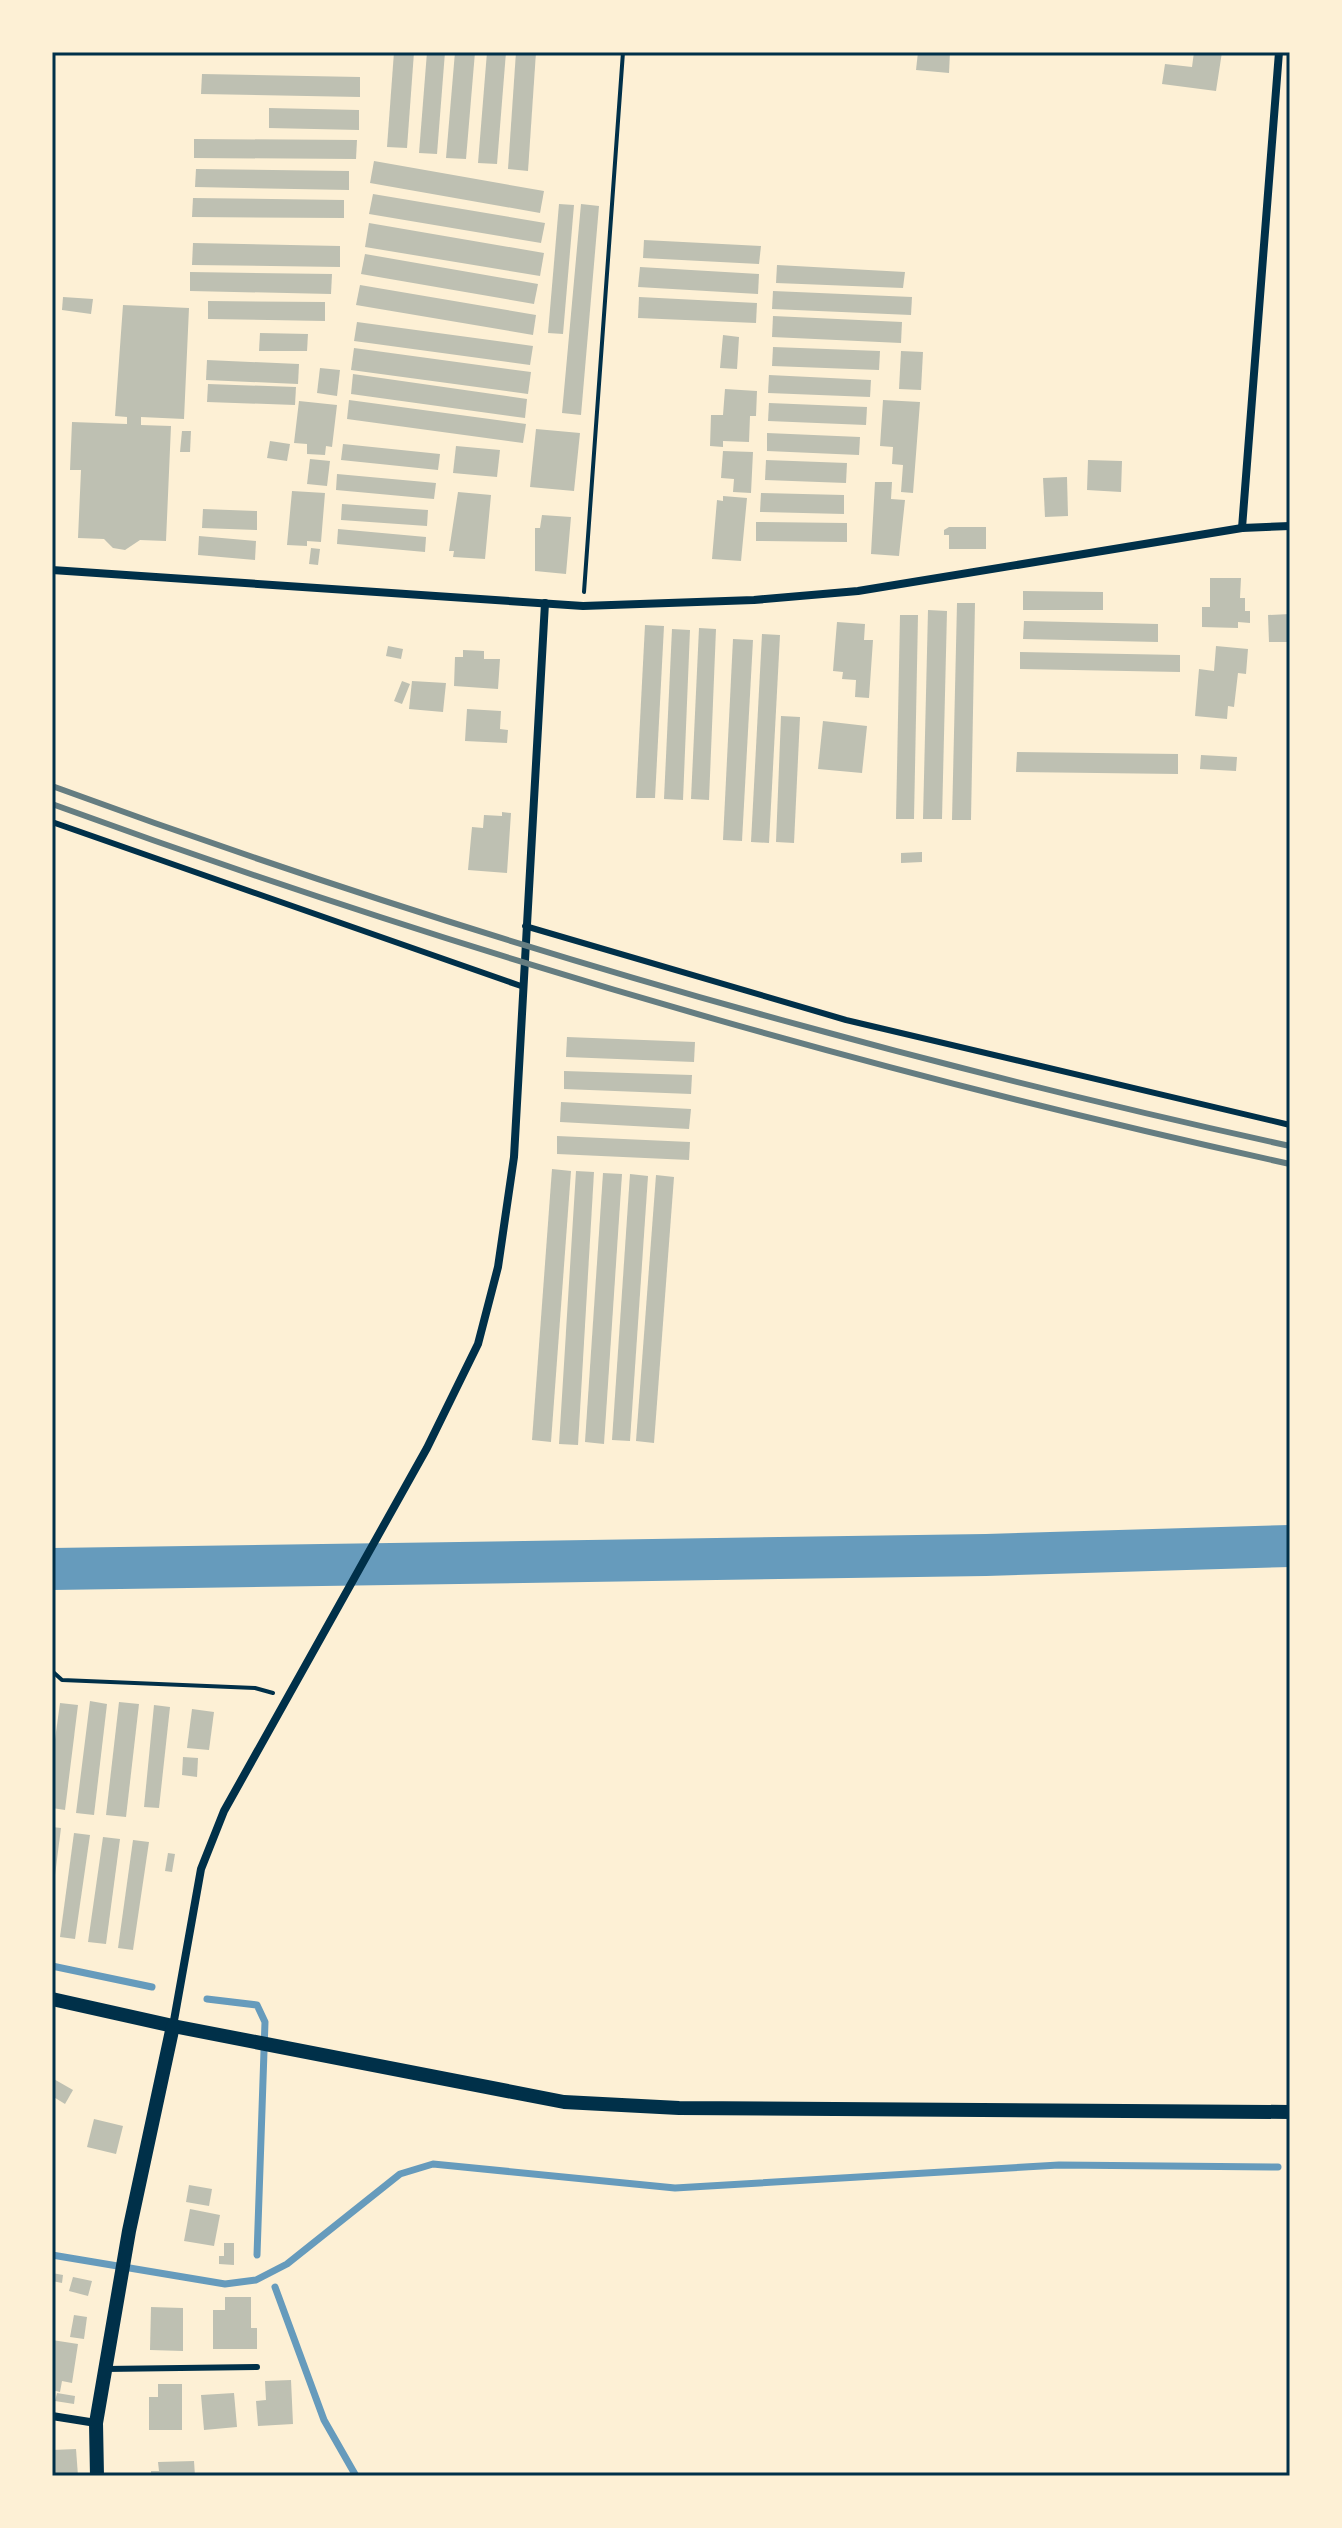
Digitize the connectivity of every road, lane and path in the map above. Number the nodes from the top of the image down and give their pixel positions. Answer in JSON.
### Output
{"nodes":[{"id":1,"x":623,"y":52,"type":"edge"},
{"id":2,"x":1279,"y":52,"type":"edge"},
{"id":3,"x":1290,"y":526,"type":"edge"},
{"id":4,"x":1242,"y":528,"type":"junction"},
{"id":5,"x":52,"y":570,"type":"edge"},
{"id":6,"x":545,"y":603,"type":"junction"},
{"id":7,"x":583,"y":606,"type":"junction"},
{"id":8,"x":52,"y":822,"type":"edge"},
{"id":9,"x":525,"y":926,"type":"junction"},
{"id":10,"x":521,"y":986,"type":"junction"},
{"id":11,"x":1290,"y":1125,"type":"edge"},
{"id":12,"x":52,"y":1671,"type":"edge"},
{"id":13,"x":288,"y":1698,"type":"junction"},
{"id":14,"x":52,"y":1999,"type":"edge"},
{"id":15,"x":173,"y":2026,"type":"junction"},
{"id":16,"x":1290,"y":2112,"type":"edge"},
{"id":17,"x":257,"y":2367,"type":"dead end"},
{"id":18,"x":105,"y":2369,"type":"junction"},
{"id":19,"x":52,"y":2416,"type":"edge"},
{"id":20,"x":96,"y":2423,"type":"junction"},
{"id":21,"x":97,"y":2476,"type":"edge"}],
"edges":[{"from":1,"to":7,"type":"path"},
{"from":2,"to":4,"type":"street"},
{"from":3,"to":4,"type":"street"},
{"from":4,"to":7,"type":"street"},
{"from":5,"to":6,"type":"street"},
{"from":6,"to":7,"type":"street"},
{"from":6,"to":9,"type":"street"},
{"from":8,"to":10,"type":"lane"},
{"from":9,"to":10,"type":"street"},
{"from":9,"to":11,"type":"lane"},
{"from":10,"to":13,"type":"street"},
{"from":12,"to":13,"type":"path"},
{"from":13,"to":15,"type":"street"},
{"from":14,"to":15,"type":"street"},
{"from":15,"to":16,"type":"street"},
{"from":15,"to":18,"type":"street"},
{"from":17,"to":18,"type":"lane"},
{"from":18,"to":20,"type":"street"},
{"from":19,"to":20,"type":"street"},
{"from":20,"to":21,"type":"street"}]}
